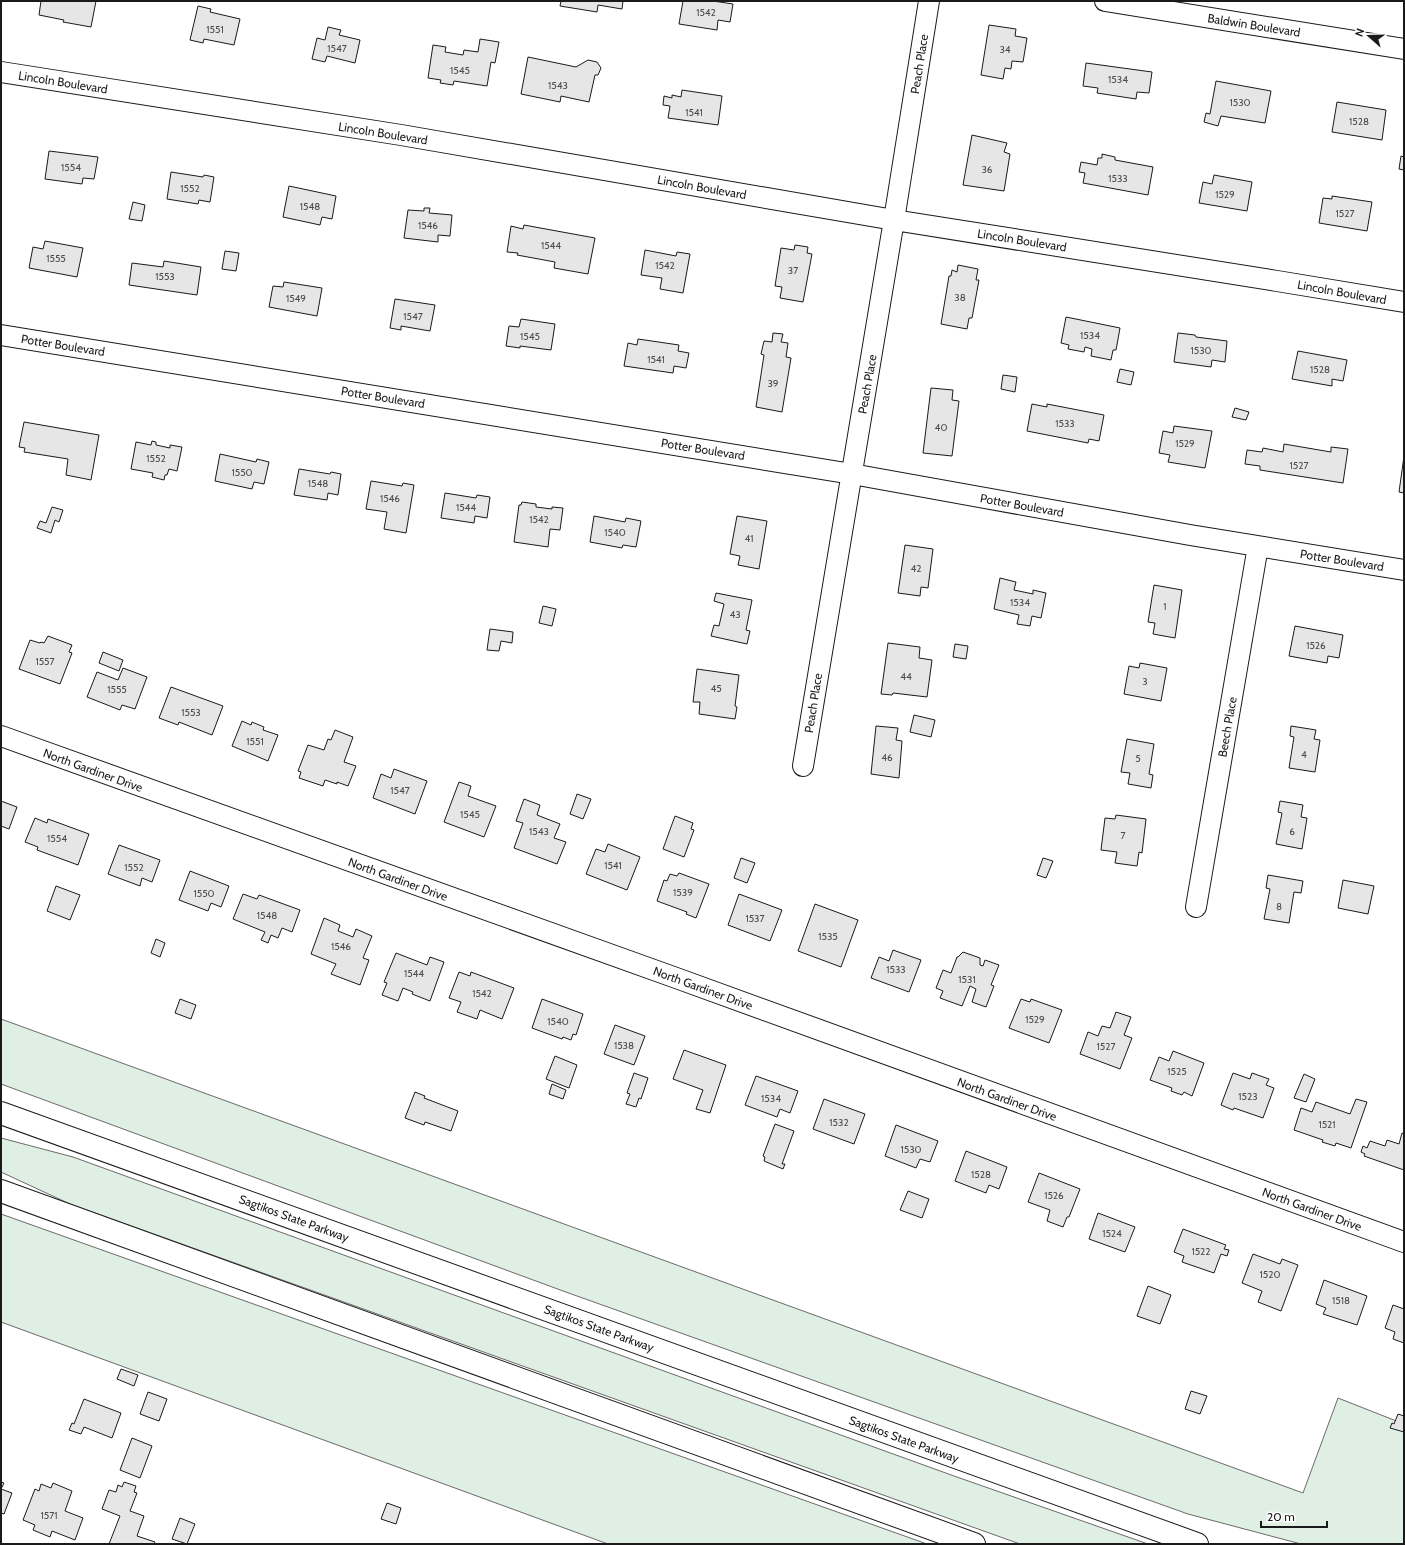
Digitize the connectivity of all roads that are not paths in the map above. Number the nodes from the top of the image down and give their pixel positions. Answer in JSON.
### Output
{"nodes":[{"id":1,"x":929,"y":1,"type":"edge"},
{"id":2,"x":1105,"y":1,"type":"edge"},
{"id":3,"x":1404,"y":49,"type":"edge"},
{"id":4,"x":1,"y":72,"type":"edge"},
{"id":5,"x":894,"y":220,"type":"junction"},
{"id":6,"x":1404,"y":302,"type":"edge"},
{"id":7,"x":1,"y":335,"type":"edge"},
{"id":8,"x":852,"y":474,"type":"junction"},
{"id":9,"x":1258,"y":546,"type":"junction"},
{"id":10,"x":1404,"y":570,"type":"edge"},
{"id":11,"x":1,"y":736,"type":"edge"},
{"id":12,"x":803,"y":766,"type":"dead end"},
{"id":13,"x":1196,"y":908,"type":"dead end"},
{"id":14,"x":1,"y":1113,"type":"edge"},
{"id":15,"x":1,"y":1191,"type":"edge"},
{"id":16,"x":1404,"y":1242,"type":"edge"},
{"id":17,"x":974,"y":1544,"type":"edge"},
{"id":18,"x":1197,"y":1544,"type":"edge"}],
"edges":[{"from":1,"to":5,"type":"street","name":"Peach Place"},
{"from":2,"to":3,"type":"street","name":"Baldwin Boulevard"},
{"from":4,"to":5,"type":"street","name":"Lincoln Boulevard"},
{"from":5,"to":6,"type":"street","name":"Lincoln Boulevard"},
{"from":5,"to":8,"type":"street","name":"Peach Place"},
{"from":7,"to":8,"type":"street","name":"Potter Boulevard"},
{"from":8,"to":9,"type":"street","name":"Potter Boulevard"},
{"from":8,"to":12,"type":"street","name":"Peach Place"},
{"from":9,"to":10,"type":"street","name":"Potter Boulevard"},
{"from":9,"to":13,"type":"street","name":"Beech Place"},
{"from":11,"to":16,"type":"street","name":"North Gardiner Drive"},
{"from":14,"to":18,"type":"highway","name":"Sagtikos State Parkway"},
{"from":15,"to":17,"type":"highway"}]}
